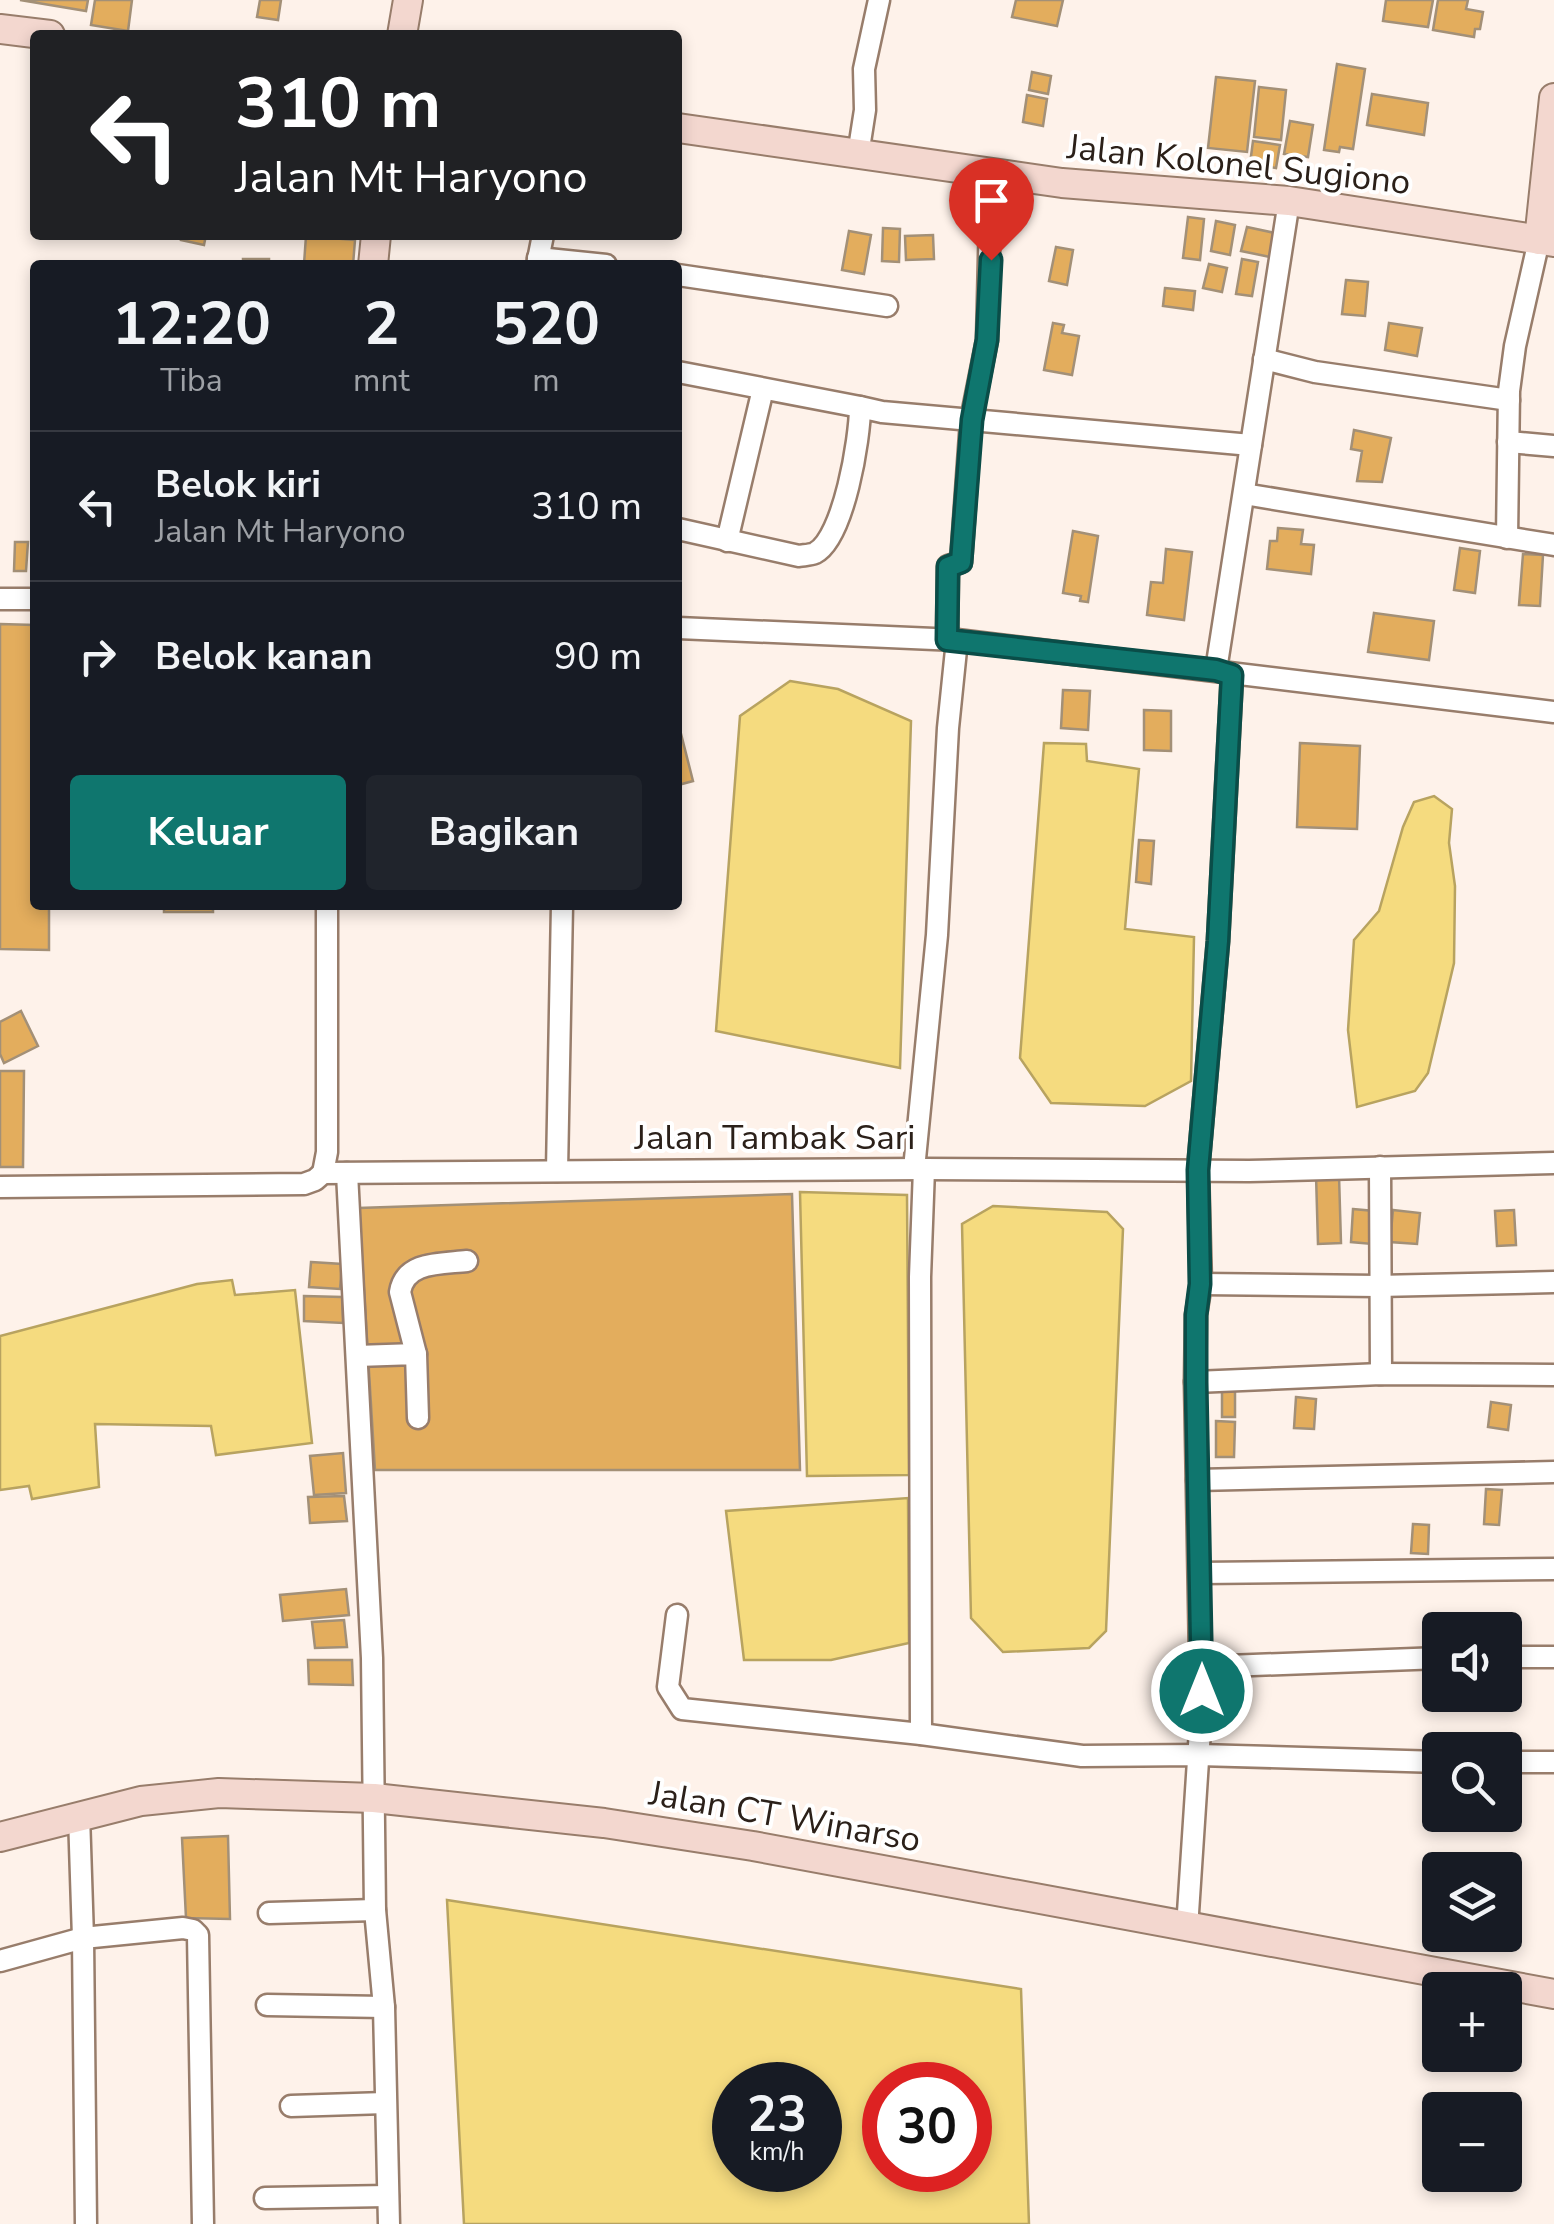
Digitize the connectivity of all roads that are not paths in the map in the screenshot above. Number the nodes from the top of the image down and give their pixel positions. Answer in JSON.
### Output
{"nodes":[{"id":1,"x":408,"y":0,"type":"edge"},
{"id":2,"x":879,"y":0,"type":"edge"},
{"id":3,"x":0,"y":29,"type":"edge"},
{"id":4,"x":403,"y":30,"type":"edge"},
{"id":5,"x":30,"y":33,"type":"edge"},
{"id":6,"x":1554,"y":98,"type":"edge"},
{"id":7,"x":682,"y":129,"type":"edge"},
{"id":8,"x":858,"y":155,"type":"junction"},
{"id":9,"x":991,"y":174,"type":"junction"},
{"id":10,"x":1289,"y":201,"type":"junction"},
{"id":11,"x":1546,"y":241,"type":"edge"},
{"id":12,"x":682,"y":276,"type":"edge"},
{"id":13,"x":887,"y":306,"type":"dead end"},
{"id":14,"x":1264,"y":360,"type":"junction"},
{"id":15,"x":682,"y":373,"type":"edge"},
{"id":16,"x":762,"y":388,"type":"junction"},
{"id":17,"x":1509,"y":400,"type":"junction"},
{"id":18,"x":860,"y":408,"type":"junction"},
{"id":19,"x":972,"y":420,"type":"junction"},
{"id":20,"x":1508,"y":442,"type":"junction"},
{"id":21,"x":1251,"y":445,"type":"junction"},
{"id":22,"x":1554,"y":446,"type":"edge"},
{"id":23,"x":1244,"y":494,"type":"junction"},
{"id":24,"x":682,"y":530,"type":"edge"},
{"id":25,"x":1506,"y":538,"type":"junction"},
{"id":26,"x":726,"y":540,"type":"junction"},
{"id":27,"x":1554,"y":544,"type":"edge"},
{"id":28,"x":0,"y":598,"type":"edge"},
{"id":29,"x":30,"y":599,"type":"edge"},
{"id":30,"x":682,"y":628,"type":"edge"},
{"id":31,"x":952,"y":640,"type":"junction"},
{"id":32,"x":1224,"y":672,"type":"junction"},
{"id":33,"x":1554,"y":712,"type":"edge"},
{"id":34,"x":326,"y":910,"type":"edge"},
{"id":35,"x":562,"y":910,"type":"edge"},
{"id":36,"x":1554,"y":1163,"type":"edge"},
{"id":37,"x":1380,"y":1167,"type":"junction"},
{"id":38,"x":919,"y":1169,"type":"junction"},
{"id":39,"x":1198,"y":1170,"type":"junction"},
{"id":40,"x":557,"y":1172,"type":"junction"},
{"id":41,"x":323,"y":1173,"type":"junction"},
{"id":42,"x":347,"y":1173,"type":"junction"},
{"id":43,"x":0,"y":1187,"type":"edge"},
{"id":44,"x":467,"y":1261,"type":"dead end"},
{"id":45,"x":1554,"y":1282,"type":"edge"},
{"id":46,"x":1200,"y":1284,"type":"junction"},
{"id":47,"x":1378,"y":1286,"type":"junction"},
{"id":48,"x":416,"y":1354,"type":"junction"},
{"id":49,"x":357,"y":1356,"type":"junction"},
{"id":50,"x":1381,"y":1374,"type":"junction"},
{"id":51,"x":1554,"y":1375,"type":"edge"},
{"id":52,"x":1196,"y":1382,"type":"junction"},
{"id":53,"x":418,"y":1418,"type":"dead end"},
{"id":54,"x":1554,"y":1472,"type":"edge"},
{"id":55,"x":1197,"y":1480,"type":"junction"},
{"id":56,"x":1554,"y":1569,"type":"edge"},
{"id":57,"x":1200,"y":1573,"type":"junction"},
{"id":58,"x":677,"y":1615,"type":"dead end"},
{"id":59,"x":1522,"y":1657,"type":"edge"},
{"id":60,"x":1554,"y":1657,"type":"edge"},
{"id":61,"x":1422,"y":1659,"type":"edge"},
{"id":62,"x":1202,"y":1667,"type":"junction"},
{"id":63,"x":921,"y":1734,"type":"junction"},
{"id":64,"x":1199,"y":1755,"type":"junction"},
{"id":65,"x":1422,"y":1761,"type":"edge"},
{"id":66,"x":1522,"y":1762,"type":"edge"},
{"id":67,"x":1554,"y":1762,"type":"edge"},
{"id":68,"x":374,"y":1798,"type":"junction"},
{"id":69,"x":79,"y":1816,"type":"junction"},
{"id":70,"x":0,"y":1837,"type":"edge"},
{"id":71,"x":375,"y":1910,"type":"junction"},
{"id":72,"x":269,"y":1913,"type":"dead end"},
{"id":73,"x":1187,"y":1928,"type":"junction"},
{"id":74,"x":83,"y":1938,"type":"junction"},
{"id":75,"x":0,"y":1961,"type":"edge"},
{"id":76,"x":1554,"y":1994,"type":"edge"},
{"id":77,"x":267,"y":2005,"type":"dead end"},
{"id":78,"x":384,"y":2006,"type":"junction"},
{"id":79,"x":385,"y":2104,"type":"junction"},
{"id":80,"x":291,"y":2106,"type":"dead end"},
{"id":81,"x":388,"y":2196,"type":"junction"},
{"id":82,"x":265,"y":2198,"type":"dead end"},
{"id":83,"x":86,"y":2224,"type":"edge"},
{"id":84,"x":203,"y":2224,"type":"edge"},
{"id":85,"x":389,"y":2224,"type":"edge"}],
"edges":[{"from":1,"to":4,"type":"street"},
{"from":2,"to":8,"type":"street"},
{"from":3,"to":5,"type":"street"},
{"from":6,"to":11,"type":"street"},
{"from":7,"to":8,"type":"street","name":"Jalan Kolonel Sugiono"},
{"from":8,"to":9,"type":"street","name":"Jalan Kolonel Sugiono"},
{"from":9,"to":10,"type":"street","name":"Jalan Kolonel Sugiono"},
{"from":9,"to":19,"type":"street"},
{"from":10,"to":11,"type":"street","name":"Jalan Kolonel Sugiono"},
{"from":10,"to":14,"type":"street"},
{"from":11,"to":17,"type":"street"},
{"from":12,"to":13,"type":"street"},
{"from":14,"to":17,"type":"street"},
{"from":14,"to":21,"type":"street"},
{"from":15,"to":16,"type":"street"},
{"from":16,"to":18,"type":"street"},
{"from":16,"to":26,"type":"street"},
{"from":17,"to":20,"type":"street"},
{"from":18,"to":19,"type":"street"},
{"from":18,"to":26,"type":"street"},
{"from":19,"to":21,"type":"street"},
{"from":19,"to":31,"type":"street"},
{"from":20,"to":22,"type":"street"},
{"from":20,"to":25,"type":"street"},
{"from":21,"to":23,"type":"street"},
{"from":23,"to":25,"type":"street"},
{"from":23,"to":32,"type":"street"},
{"from":24,"to":26,"type":"street"},
{"from":25,"to":27,"type":"street"},
{"from":28,"to":29,"type":"street"},
{"from":30,"to":31,"type":"street"},
{"from":31,"to":32,"type":"street"},
{"from":31,"to":38,"type":"street"},
{"from":32,"to":33,"type":"street"},
{"from":32,"to":39,"type":"street"},
{"from":34,"to":41,"type":"street"},
{"from":35,"to":40,"type":"street"},
{"from":36,"to":37,"type":"street","name":"Jalan Tambak Sari"},
{"from":37,"to":39,"type":"street","name":"Jalan Tambak Sari"},
{"from":37,"to":47,"type":"street"},
{"from":38,"to":39,"type":"street","name":"Jalan Tambak Sari"},
{"from":38,"to":40,"type":"street","name":"Jalan Tambak Sari"},
{"from":38,"to":63,"type":"street"},
{"from":39,"to":46,"type":"street"},
{"from":40,"to":42,"type":"street","name":"Jalan Tambak Sari"},
{"from":41,"to":42,"type":"street","name":"Jalan Tambak Sari"},
{"from":41,"to":43,"type":"street","name":"Jalan Tambak Sari"},
{"from":42,"to":49,"type":"street"},
{"from":44,"to":48,"type":"street"},
{"from":45,"to":47,"type":"street"},
{"from":46,"to":47,"type":"street"},
{"from":46,"to":52,"type":"street"},
{"from":47,"to":50,"type":"street"},
{"from":48,"to":49,"type":"street"},
{"from":48,"to":53,"type":"street"},
{"from":49,"to":68,"type":"street"},
{"from":50,"to":51,"type":"street"},
{"from":50,"to":52,"type":"street"},
{"from":52,"to":55,"type":"street"},
{"from":54,"to":55,"type":"street"},
{"from":55,"to":57,"type":"street"},
{"from":56,"to":57,"type":"street"},
{"from":57,"to":62,"type":"street"},
{"from":58,"to":63,"type":"street"},
{"from":59,"to":60,"type":"street"},
{"from":61,"to":62,"type":"street"},
{"from":62,"to":64,"type":"street"},
{"from":63,"to":64,"type":"street"},
{"from":64,"to":65,"type":"street"},
{"from":64,"to":73,"type":"street"},
{"from":66,"to":67,"type":"street"},
{"from":68,"to":69,"type":"street","name":"Jalan CT Winarso"},
{"from":68,"to":71,"type":"street"},
{"from":68,"to":73,"type":"street","name":"Jalan CT Winarso"},
{"from":69,"to":70,"type":"street","name":"Jalan CT Winarso"},
{"from":69,"to":74,"type":"street"},
{"from":71,"to":72,"type":"street"},
{"from":71,"to":78,"type":"street"},
{"from":73,"to":76,"type":"street","name":"Jalan CT Winarso"},
{"from":74,"to":75,"type":"street"},
{"from":74,"to":83,"type":"street"},
{"from":74,"to":84,"type":"street"},
{"from":77,"to":78,"type":"street"},
{"from":78,"to":79,"type":"street"},
{"from":79,"to":80,"type":"street"},
{"from":79,"to":81,"type":"street"},
{"from":81,"to":82,"type":"street"},
{"from":81,"to":85,"type":"street"}]}
